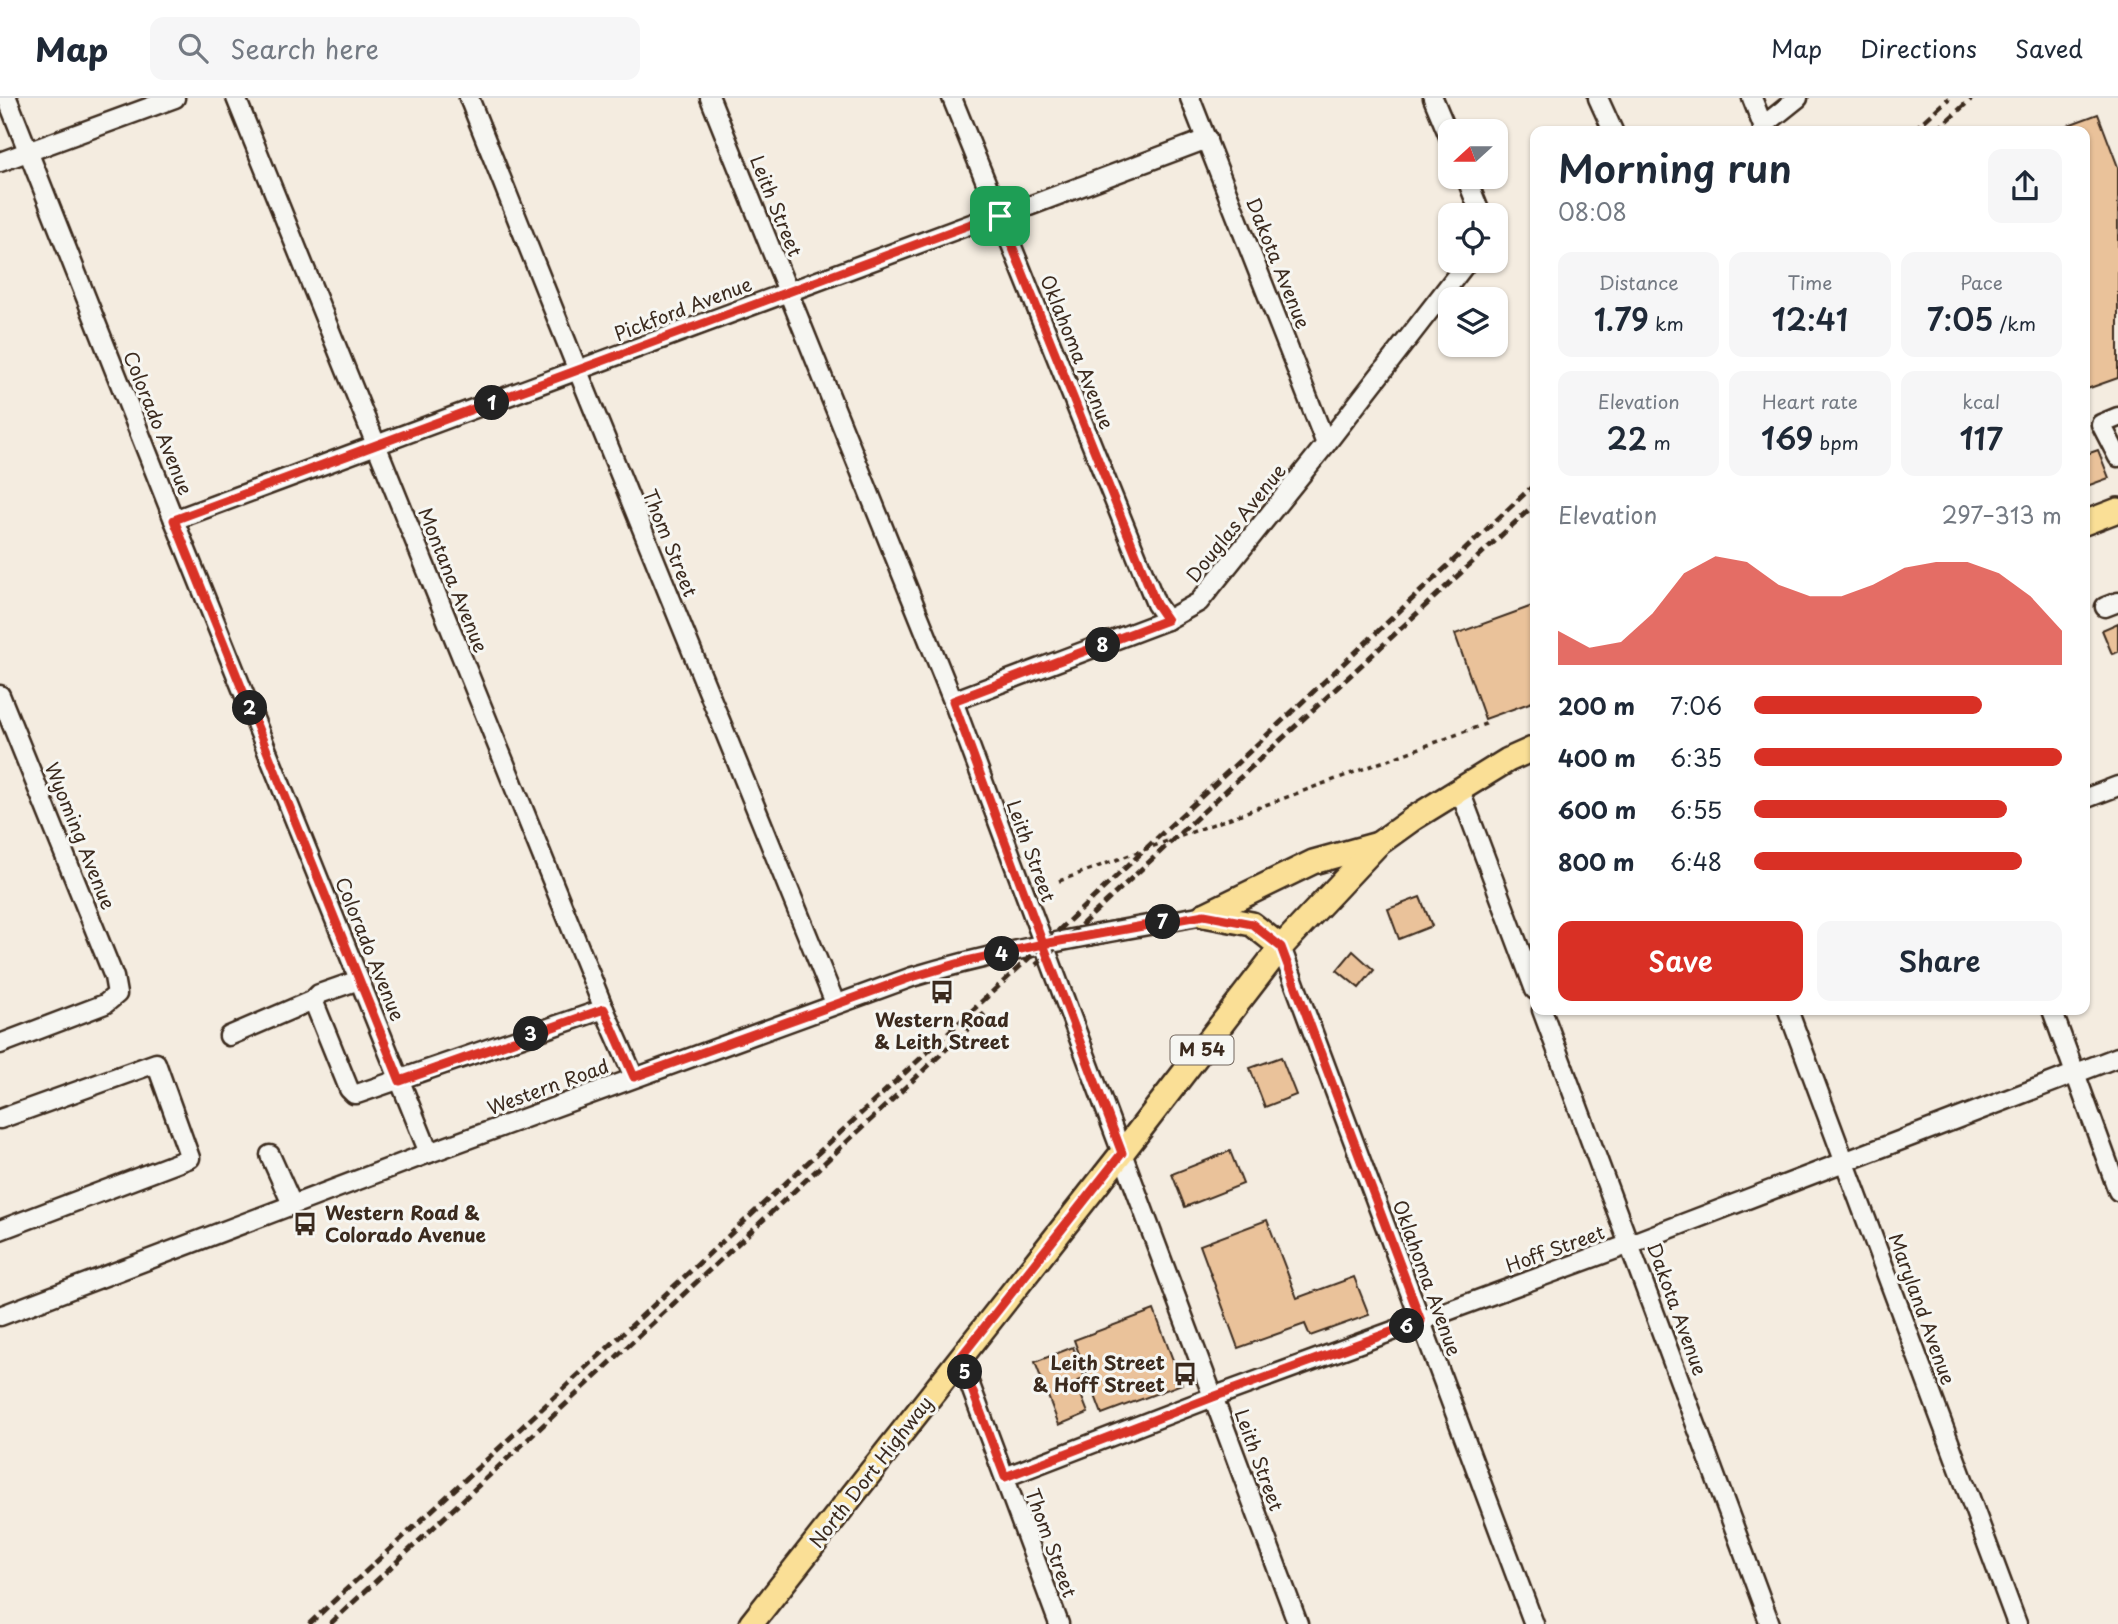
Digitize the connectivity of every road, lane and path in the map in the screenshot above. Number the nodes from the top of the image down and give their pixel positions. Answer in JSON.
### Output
{"nodes":[{"id":1,"x":7,"y":98,"type":"edge"},
{"id":2,"x":175,"y":98,"type":"edge"},
{"id":3,"x":236,"y":98,"type":"edge"},
{"id":4,"x":469,"y":98,"type":"edge"},
{"id":5,"x":710,"y":98,"type":"edge"},
{"id":6,"x":952,"y":98,"type":"edge"},
{"id":7,"x":1190,"y":98,"type":"edge"},
{"id":8,"x":1433,"y":98,"type":"edge"},
{"id":9,"x":1598,"y":98,"type":"edge"},
{"id":10,"x":1752,"y":98,"type":"edge"},
{"id":11,"x":1798,"y":98,"type":"edge"},
{"id":12,"x":1442,"y":119,"type":"edge"},
{"id":13,"x":1611,"y":126,"type":"edge"},
{"id":14,"x":1762,"y":126,"type":"edge"},
{"id":15,"x":1766,"y":126,"type":"edge"},
{"id":16,"x":1207,"y":139,"type":"junction"},
{"id":17,"x":28,"y":151,"type":"junction"},
{"id":18,"x":0,"y":162,"type":"edge"},
{"id":19,"x":1000,"y":216,"type":"junction"},
{"id":20,"x":1459,"y":273,"type":"edge"},
{"id":21,"x":787,"y":292,"type":"junction"},
{"id":22,"x":578,"y":371,"type":"junction"},
{"id":23,"x":2118,"y":416,"type":"edge"},
{"id":24,"x":1326,"y":444,"type":"junction"},
{"id":25,"x":376,"y":446,"type":"junction"},
{"id":26,"x":2118,"y":457,"type":"edge"},
{"id":27,"x":2118,"y":510,"type":"edge"},
{"id":28,"x":174,"y":520,"type":"junction"},
{"id":29,"x":2090,"y":521,"type":"edge"},
{"id":30,"x":1167,"y":620,"type":"junction"},
{"id":31,"x":0,"y":695,"type":"edge"},
{"id":32,"x":953,"y":701,"type":"junction"},
{"id":33,"x":1488,"y":723,"type":"dead end"},
{"id":34,"x":1530,"y":750,"type":"edge"},
{"id":35,"x":2118,"y":786,"type":"edge"},
{"id":36,"x":1460,"y":791,"type":"junction"},
{"id":37,"x":2090,"y":797,"type":"edge"},
{"id":38,"x":1378,"y":844,"type":"junction"},
{"id":39,"x":1059,"y":881,"type":"dead end"},
{"id":40,"x":1204,"y":915,"type":"junction"},
{"id":41,"x":1043,"y":944,"type":"junction"},
{"id":42,"x":1281,"y":947,"type":"junction"},
{"id":43,"x":1530,"y":977,"type":"edge"},
{"id":44,"x":359,"y":980,"type":"junction"},
{"id":45,"x":313,"y":1000,"type":"junction"},
{"id":46,"x":835,"y":1003,"type":"junction"},
{"id":47,"x":604,"y":1009,"type":"junction"},
{"id":48,"x":1544,"y":1015,"type":"edge"},
{"id":49,"x":1790,"y":1015,"type":"edge"},
{"id":50,"x":2054,"y":1015,"type":"edge"},
{"id":51,"x":229,"y":1036,"type":"dead end"},
{"id":52,"x":0,"y":1044,"type":"edge"},
{"id":53,"x":2118,"y":1057,"type":"edge"},
{"id":54,"x":2076,"y":1074,"type":"junction"},
{"id":55,"x":634,"y":1077,"type":"junction"},
{"id":56,"x":400,"y":1081,"type":"junction"},
{"id":57,"x":0,"y":1119,"type":"edge"},
{"id":58,"x":429,"y":1153,"type":"junction"},
{"id":59,"x":1122,"y":1153,"type":"junction"},
{"id":60,"x":270,"y":1155,"type":"dead end"},
{"id":61,"x":1844,"y":1161,"type":"junction"},
{"id":62,"x":2118,"y":1192,"type":"edge"},
{"id":63,"x":292,"y":1204,"type":"junction"},
{"id":64,"x":0,"y":1230,"type":"edge"},
{"id":65,"x":1630,"y":1244,"type":"junction"},
{"id":66,"x":0,"y":1316,"type":"edge"},
{"id":67,"x":1421,"y":1321,"type":"junction"},
{"id":68,"x":960,"y":1358,"type":"junction"},
{"id":69,"x":1213,"y":1397,"type":"junction"},
{"id":70,"x":1005,"y":1477,"type":"junction"},
{"id":71,"x":751,"y":1624,"type":"edge"},
{"id":72,"x":1059,"y":1624,"type":"edge"},
{"id":73,"x":1298,"y":1624,"type":"edge"},
{"id":74,"x":1534,"y":1624,"type":"edge"},
{"id":75,"x":1770,"y":1624,"type":"edge"},
{"id":76,"x":2017,"y":1624,"type":"edge"}],
"edges":[{"from":1,"to":17,"type":"street","name":"Colorado Avenue"},
{"from":2,"to":17,"type":"street"},
{"from":3,"to":25,"type":"street","name":"Montana Avenue"},
{"from":4,"to":22,"type":"street","name":"Thom Street"},
{"from":5,"to":21,"type":"street","name":"Leith Street"},
{"from":6,"to":19,"type":"street","name":"Oklahoma Avenue"},
{"from":7,"to":16,"type":"street","name":"Dakota Avenue"},
{"from":8,"to":12,"type":"street"},
{"from":9,"to":13,"type":"street"},
{"from":10,"to":14,"type":"street"},
{"from":11,"to":15,"type":"street"},
{"from":16,"to":19,"type":"street","name":"Pickford Avenue"},
{"from":16,"to":24,"type":"street","name":"Dakota Avenue"},
{"from":17,"to":18,"type":"street"},
{"from":17,"to":28,"type":"street","name":"Colorado Avenue"},
{"from":19,"to":21,"type":"street","name":"Pickford Avenue"},
{"from":19,"to":30,"type":"street","name":"Oklahoma Avenue"},
{"from":20,"to":24,"type":"street","name":"Douglas Avenue"},
{"from":21,"to":22,"type":"street","name":"Pickford Avenue"},
{"from":21,"to":32,"type":"street","name":"Leith Street"},
{"from":22,"to":25,"type":"street","name":"Pickford Avenue"},
{"from":22,"to":46,"type":"street","name":"Thom Street"},
{"from":23,"to":26,"type":"street"},
{"from":24,"to":30,"type":"street","name":"Douglas Avenue"},
{"from":25,"to":28,"type":"street","name":"Pickford Avenue"},
{"from":25,"to":47,"type":"street","name":"Montana Avenue"},
{"from":27,"to":29,"type":"main road"},
{"from":28,"to":44,"type":"street","name":"Colorado Avenue"},
{"from":30,"to":32,"type":"street","name":"Douglas Avenue"},
{"from":31,"to":52,"type":"street","name":"Wyoming Avenue"},
{"from":32,"to":41,"type":"street","name":"Leith Street"},
{"from":33,"to":39,"type":"path"},
{"from":34,"to":36,"type":"main road","name":"North Dort Highway","number":"M 54"},
{"from":35,"to":37,"type":"street"},
{"from":36,"to":38,"type":"main road","name":"North Dort Highway","number":"M 54"},
{"from":36,"to":43,"type":"street"},
{"from":38,"to":40,"type":"main road"},
{"from":38,"to":42,"type":"main road","name":"North Dort Highway","number":"M 54"},
{"from":40,"to":41,"type":"street","name":"Western Road"},
{"from":40,"to":42,"type":"main road"},
{"from":41,"to":46,"type":"street","name":"Western Road"},
{"from":41,"to":59,"type":"street","name":"Leith Street"},
{"from":42,"to":59,"type":"main road","name":"North Dort Highway","number":"M 54"},
{"from":42,"to":67,"type":"street","name":"Oklahoma Avenue"},
{"from":44,"to":45,"type":"street"},
{"from":44,"to":56,"type":"street","name":"Colorado Avenue"},
{"from":45,"to":51,"type":"street"},
{"from":45,"to":56,"type":"street"},
{"from":46,"to":55,"type":"street","name":"Western Road"},
{"from":47,"to":55,"type":"street","name":"Montana Avenue"},
{"from":47,"to":56,"type":"street"},
{"from":48,"to":65,"type":"street","name":"Dakota Avenue"},
{"from":49,"to":61,"type":"street","name":"Maryland Avenue"},
{"from":50,"to":54,"type":"street"},
{"from":53,"to":54,"type":"street","name":"Hoff Street"},
{"from":54,"to":61,"type":"street","name":"Hoff Street"},
{"from":54,"to":62,"type":"street"},
{"from":55,"to":58,"type":"street","name":"Western Road"},
{"from":56,"to":58,"type":"street","name":"Colorado Avenue"},
{"from":57,"to":64,"type":"street"},
{"from":58,"to":63,"type":"street","name":"Western Road"},
{"from":59,"to":68,"type":"main road","name":"North Dort Highway","number":"M 54"},
{"from":59,"to":69,"type":"street","name":"Leith Street"},
{"from":60,"to":63,"type":"street"},
{"from":61,"to":65,"type":"street","name":"Hoff Street"},
{"from":61,"to":76,"type":"street","name":"Maryland Avenue"},
{"from":63,"to":66,"type":"street","name":"Western Road"},
{"from":65,"to":67,"type":"street","name":"Hoff Street"},
{"from":65,"to":75,"type":"street","name":"Dakota Avenue"},
{"from":67,"to":69,"type":"street","name":"Hoff Street"},
{"from":67,"to":74,"type":"street","name":"Oklahoma Avenue"},
{"from":68,"to":70,"type":"street","name":"Thom Street"},
{"from":68,"to":71,"type":"main road","name":"North Dort Highway","number":"M 54"},
{"from":69,"to":70,"type":"street","name":"Hoff Street"},
{"from":69,"to":73,"type":"street","name":"Leith Street"},
{"from":70,"to":72,"type":"street","name":"Thom Street"}]}
